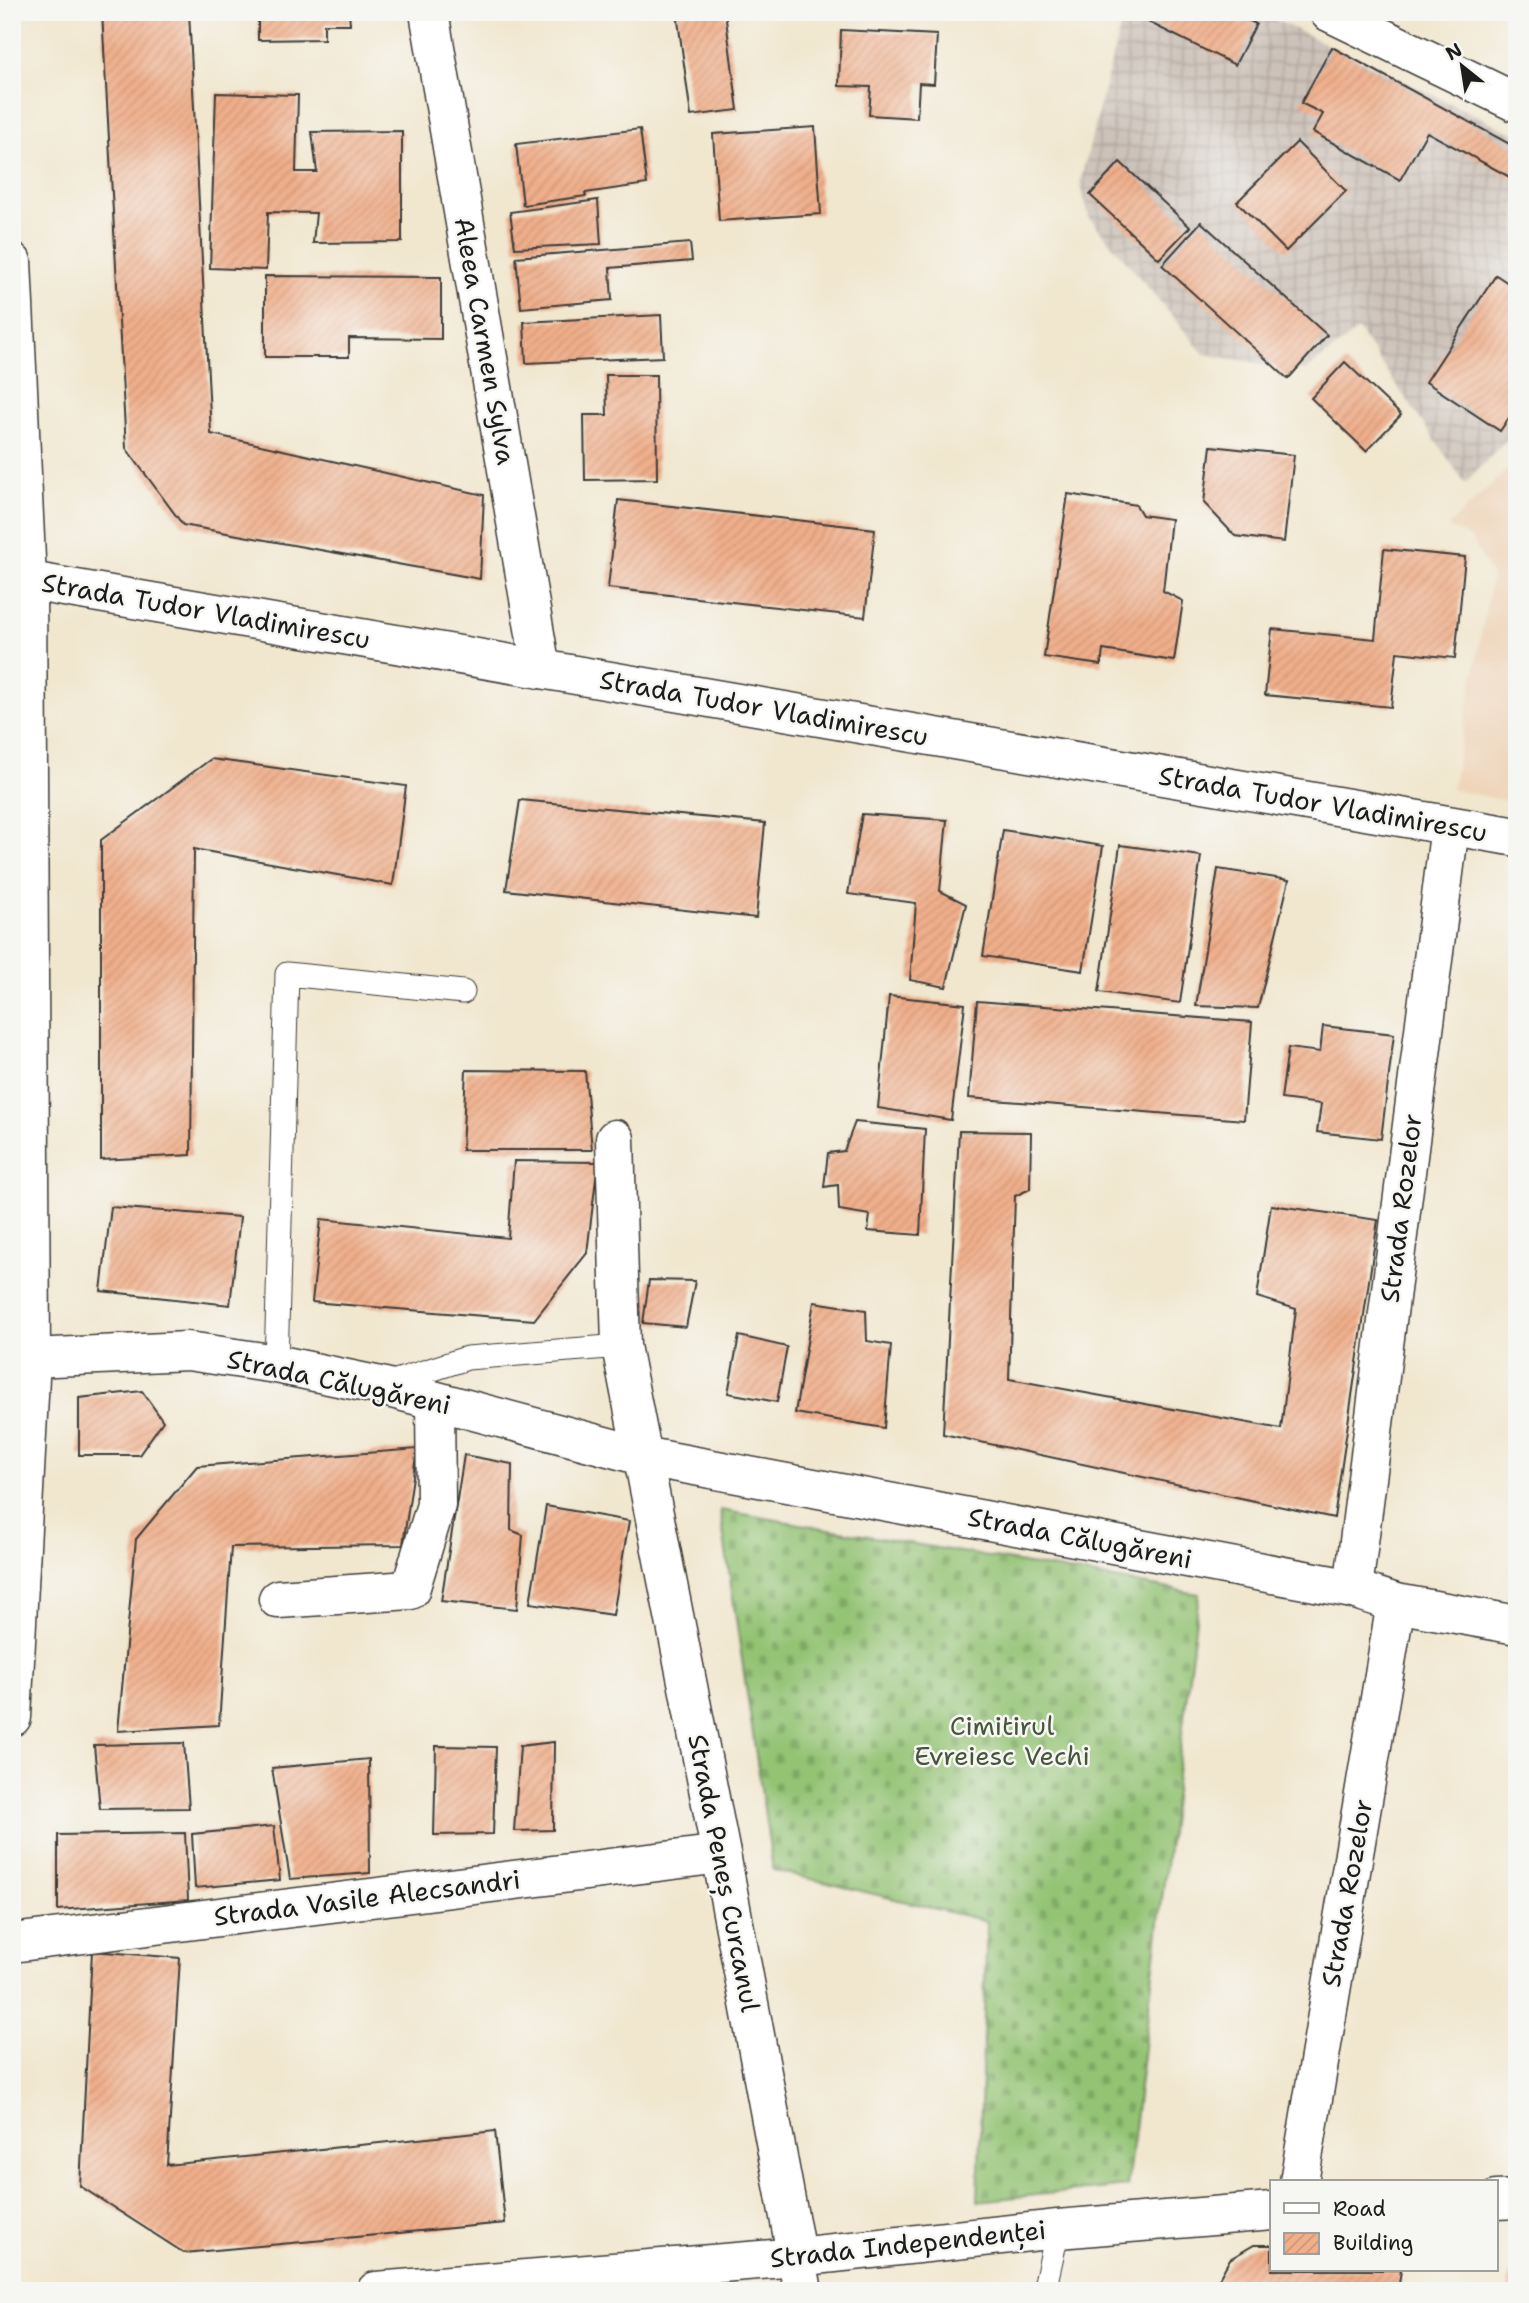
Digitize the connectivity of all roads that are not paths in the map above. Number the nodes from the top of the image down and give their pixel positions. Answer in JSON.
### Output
{"nodes":[{"id":1,"x":429,"y":12,"type":"edge"},
{"id":2,"x":1329,"y":12,"type":"edge"},
{"id":3,"x":1517,"y":103,"type":"edge"},
{"id":4,"x":12,"y":262,"type":"edge"},
{"id":5,"x":20,"y":579,"type":"edge"},
{"id":6,"x":541,"y":669,"type":"junction"},
{"id":7,"x":1450,"y":826,"type":"junction"},
{"id":8,"x":1517,"y":837,"type":"edge"},
{"id":9,"x":463,"y":992,"type":"dead end"},
{"id":10,"x":615,"y":1139,"type":"dead end"},
{"id":11,"x":621,"y":1346,"type":"junction"},
{"id":12,"x":31,"y":1358,"type":"junction"},
{"id":13,"x":276,"y":1364,"type":"junction"},
{"id":14,"x":381,"y":1386,"type":"junction"},
{"id":15,"x":435,"y":1401,"type":"junction"},
{"id":16,"x":642,"y":1456,"type":"junction"},
{"id":17,"x":1353,"y":1589,"type":"junction"},
{"id":18,"x":278,"y":1599,"type":"dead end"},
{"id":19,"x":1396,"y":1603,"type":"junction"},
{"id":20,"x":1517,"y":1625,"type":"edge"},
{"id":21,"x":12,"y":1717,"type":"edge"},
{"id":22,"x":721,"y":1854,"type":"junction"},
{"id":23,"x":12,"y":1943,"type":"edge"},
{"id":24,"x":1298,"y":2180,"type":"edge"},
{"id":25,"x":1517,"y":2199,"type":"edge"},
{"id":26,"x":1498,"y":2200,"type":"edge"},
{"id":27,"x":1270,"y":2211,"type":"edge"},
{"id":28,"x":1058,"y":2229,"type":"junction"},
{"id":29,"x":800,"y":2274,"type":"edge"},
{"id":30,"x":418,"y":2289,"type":"edge"},
{"id":31,"x":376,"y":2291,"type":"edge"},
{"id":32,"x":1044,"y":2291,"type":"edge"}],
"edges":[{"from":1,"to":6,"type":"street","name":"Aleea Carmen Sylva"},
{"from":2,"to":3,"type":"street"},
{"from":4,"to":5,"type":"street"},
{"from":5,"to":6,"type":"street","name":"Strada Tudor Vladimirescu"},
{"from":5,"to":12,"type":"street"},
{"from":6,"to":7,"type":"street","name":"Strada Tudor Vladimirescu"},
{"from":7,"to":8,"type":"street","name":"Strada Tudor Vladimirescu"},
{"from":7,"to":17,"type":"street","name":"Strada Rozelor"},
{"from":9,"to":13,"type":"lane"},
{"from":10,"to":11,"type":"street"},
{"from":11,"to":14,"type":"lane"},
{"from":11,"to":16,"type":"street"},
{"from":12,"to":13,"type":"street","name":"Strada Călugăreni"},
{"from":12,"to":21,"type":"street"},
{"from":13,"to":14,"type":"street","name":"Strada Călugăreni"},
{"from":14,"to":15,"type":"street","name":"Strada Călugăreni"},
{"from":15,"to":16,"type":"street","name":"Strada Călugăreni"},
{"from":15,"to":18,"type":"street"},
{"from":16,"to":17,"type":"street","name":"Strada Călugăreni"},
{"from":16,"to":22,"type":"street","name":"Strada Peneș Curcanul"},
{"from":17,"to":19,"type":"street","name":"Strada Călugăreni"},
{"from":19,"to":20,"type":"street","name":"Strada Călugăreni"},
{"from":19,"to":24,"type":"street","name":"Strada Rozelor"},
{"from":22,"to":23,"type":"street","name":"Strada Vasile Alecsandri"},
{"from":22,"to":29,"type":"street","name":"Strada Peneș Curcanul"},
{"from":25,"to":26,"type":"street"},
{"from":27,"to":28,"type":"street","name":"Strada Independenței"},
{"from":28,"to":29,"type":"street","name":"Strada Independenței"},
{"from":28,"to":32,"type":"lane"},
{"from":29,"to":30,"type":"street","name":"Strada Independenței"},
{"from":30,"to":31,"type":"street","name":"Strada Independenței"}]}
